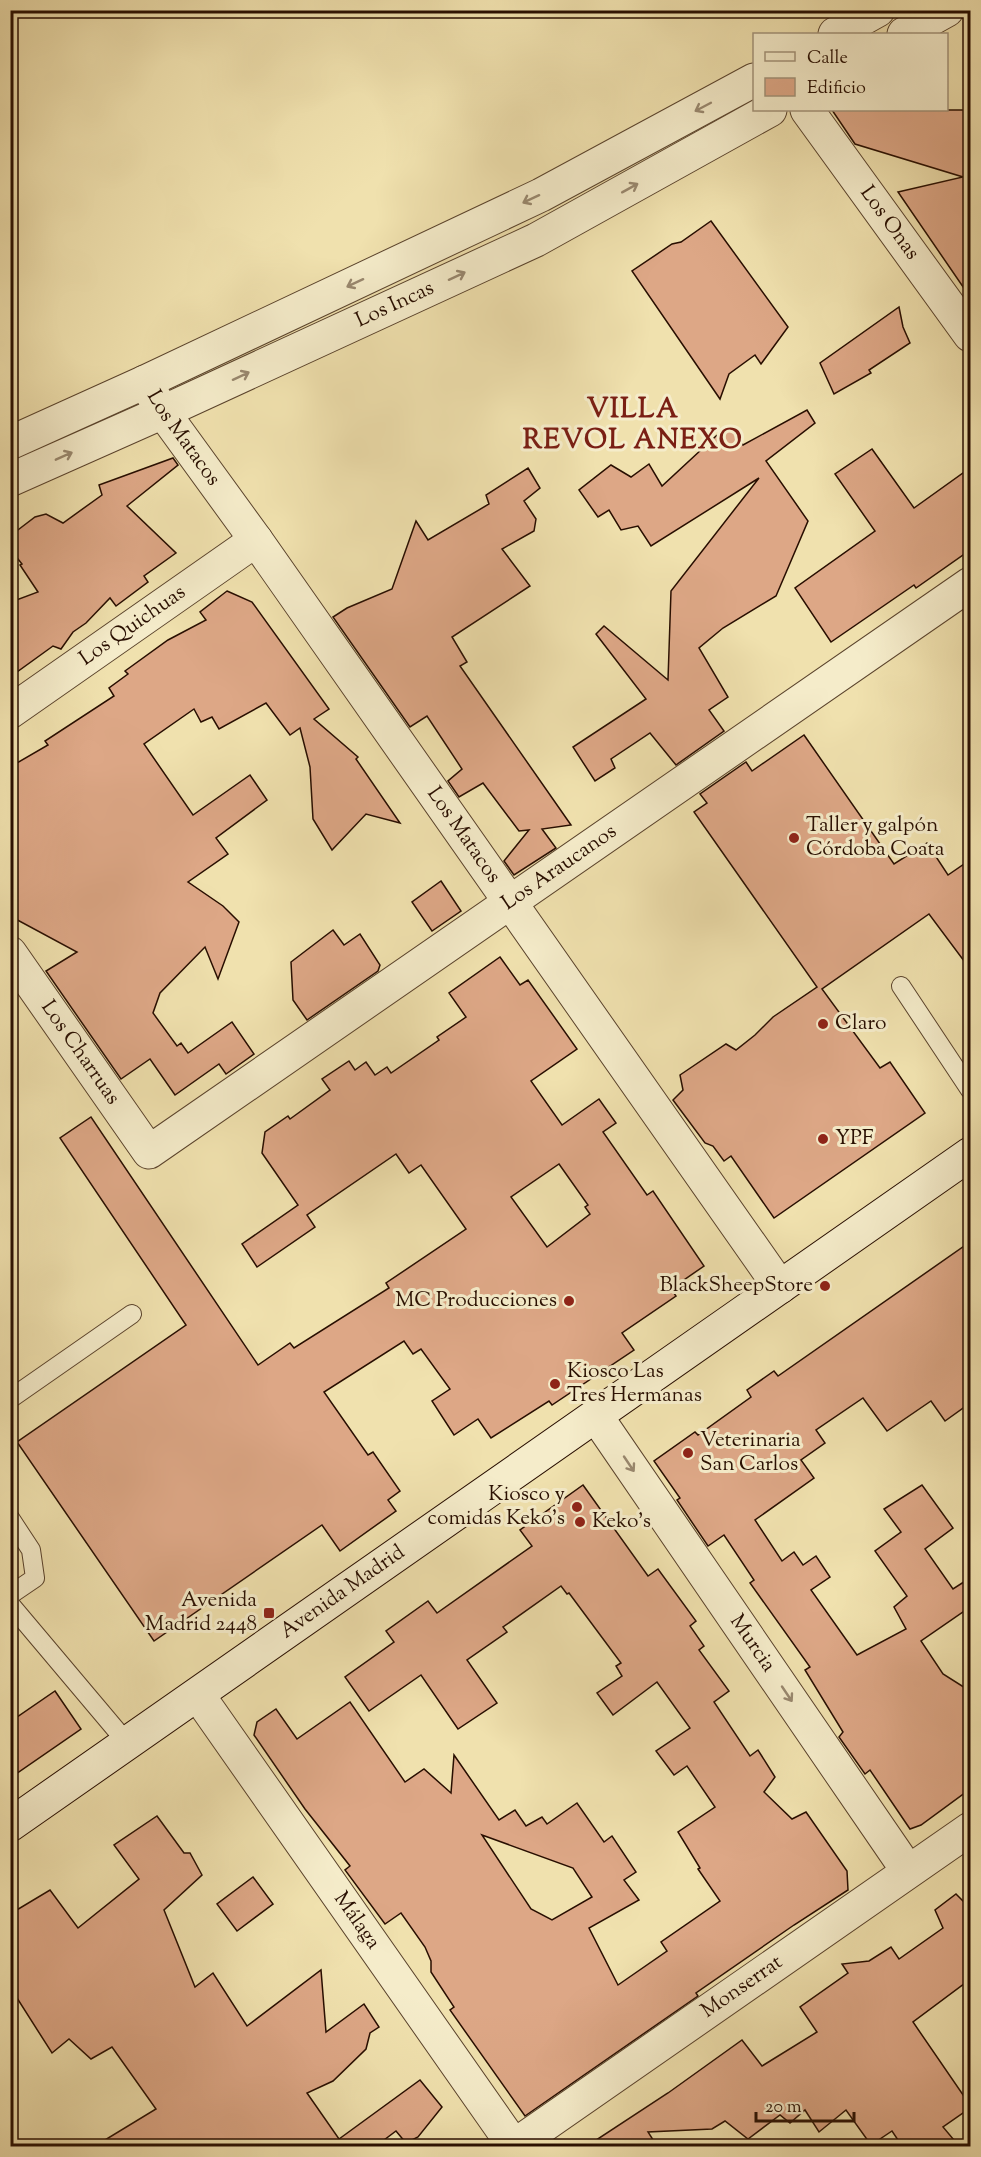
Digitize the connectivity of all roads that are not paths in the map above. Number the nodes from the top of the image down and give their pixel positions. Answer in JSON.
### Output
{"nodes":[{"id":1,"x":878,"y":10,"type":"edge"},
{"id":2,"x":947,"y":10,"type":"edge"},
{"id":3,"x":837,"y":33,"type":"edge"},
{"id":4,"x":906,"y":33,"type":"edge"},
{"id":5,"x":753,"y":81,"type":"edge"},
{"id":6,"x":768,"y":111,"type":"edge"},
{"id":7,"x":808,"y":111,"type":"edge"},
{"id":8,"x":970,"y":335,"type":"edge"},
{"id":9,"x":145,"y":382,"type":"junction"},
{"id":10,"x":164,"y":412,"type":"junction"},
{"id":11,"x":10,"y":444,"type":"edge"},
{"id":12,"x":10,"y":480,"type":"edge"},
{"id":13,"x":256,"y":540,"type":"junction"},
{"id":14,"x":970,"y":584,"type":"edge"},
{"id":15,"x":10,"y":712,"type":"edge"},
{"id":16,"x":510,"y":902,"type":"junction"},
{"id":17,"x":10,"y":953,"type":"edge"},
{"id":18,"x":901,"y":986,"type":"dead end"},
{"id":19,"x":970,"y":1090,"type":"edge"},
{"id":20,"x":149,"y":1152,"type":"joint"},
{"id":21,"x":970,"y":1154,"type":"edge"},
{"id":22,"x":780,"y":1287,"type":"junction"},
{"id":23,"x":132,"y":1314,"type":"dead end"},
{"id":24,"x":10,"y":1399,"type":"edge"},
{"id":25,"x":596,"y":1416,"type":"junction"},
{"id":26,"x":10,"y":1518,"type":"edge"},
{"id":27,"x":10,"y":1594,"type":"edge"},
{"id":28,"x":10,"y":1604,"type":"edge"},
{"id":29,"x":198,"y":1695,"type":"junction"},
{"id":30,"x":128,"y":1743,"type":"junction"},
{"id":31,"x":10,"y":1826,"type":"edge"},
{"id":32,"x":970,"y":1829,"type":"edge"},
{"id":33,"x":908,"y":1871,"type":"junction"},
{"id":34,"x":514,"y":2146,"type":"edge"}],
"edges":[{"from":1,"to":3,"type":"street"},
{"from":2,"to":4,"type":"street"},
{"from":5,"to":9,"type":"street","name":"Los Incas","one_way":true},
{"from":10,"to":6,"type":"street","name":"Los Incas","one_way":true},
{"from":7,"to":8,"type":"street","name":"Los Onas"},
{"from":9,"to":10,"type":"street","name":"Los Matacos"},
{"from":9,"to":11,"type":"street","name":"Los Incas"},
{"from":12,"to":10,"type":"street","name":"Los Incas","one_way":true},
{"from":10,"to":13,"type":"street","name":"Los Matacos"},
{"from":13,"to":15,"type":"street","name":"Los Quichuas"},
{"from":13,"to":16,"type":"street","name":"Los Matacos"},
{"from":14,"to":16,"type":"street","name":"Los Araucanos"},
{"from":16,"to":20,"type":"street","name":"Los Araucanos"},
{"from":16,"to":22,"type":"street","name":"Los Matacos"},
{"from":17,"to":20,"type":"street","name":"Los Charruas"},
{"from":18,"to":19,"type":"lane"},
{"from":21,"to":22,"type":"street","name":"Avenida Madrid"},
{"from":22,"to":25,"type":"street","name":"Avenida Madrid"},
{"from":23,"to":24,"type":"lane"},
{"from":25,"to":29,"type":"street","name":"Avenida Madrid"},
{"from":25,"to":33,"type":"street","name":"Murcia","one_way":true},
{"from":26,"to":27,"type":"lane"},
{"from":28,"to":30,"type":"lane"},
{"from":29,"to":30,"type":"street","name":"Avenida Madrid"},
{"from":29,"to":34,"type":"street","name":"Málaga"},
{"from":30,"to":31,"type":"street","name":"Avenida Madrid"},
{"from":32,"to":33,"type":"street","name":"Monserrat"},
{"from":33,"to":34,"type":"street","name":"Monserrat"}]}
